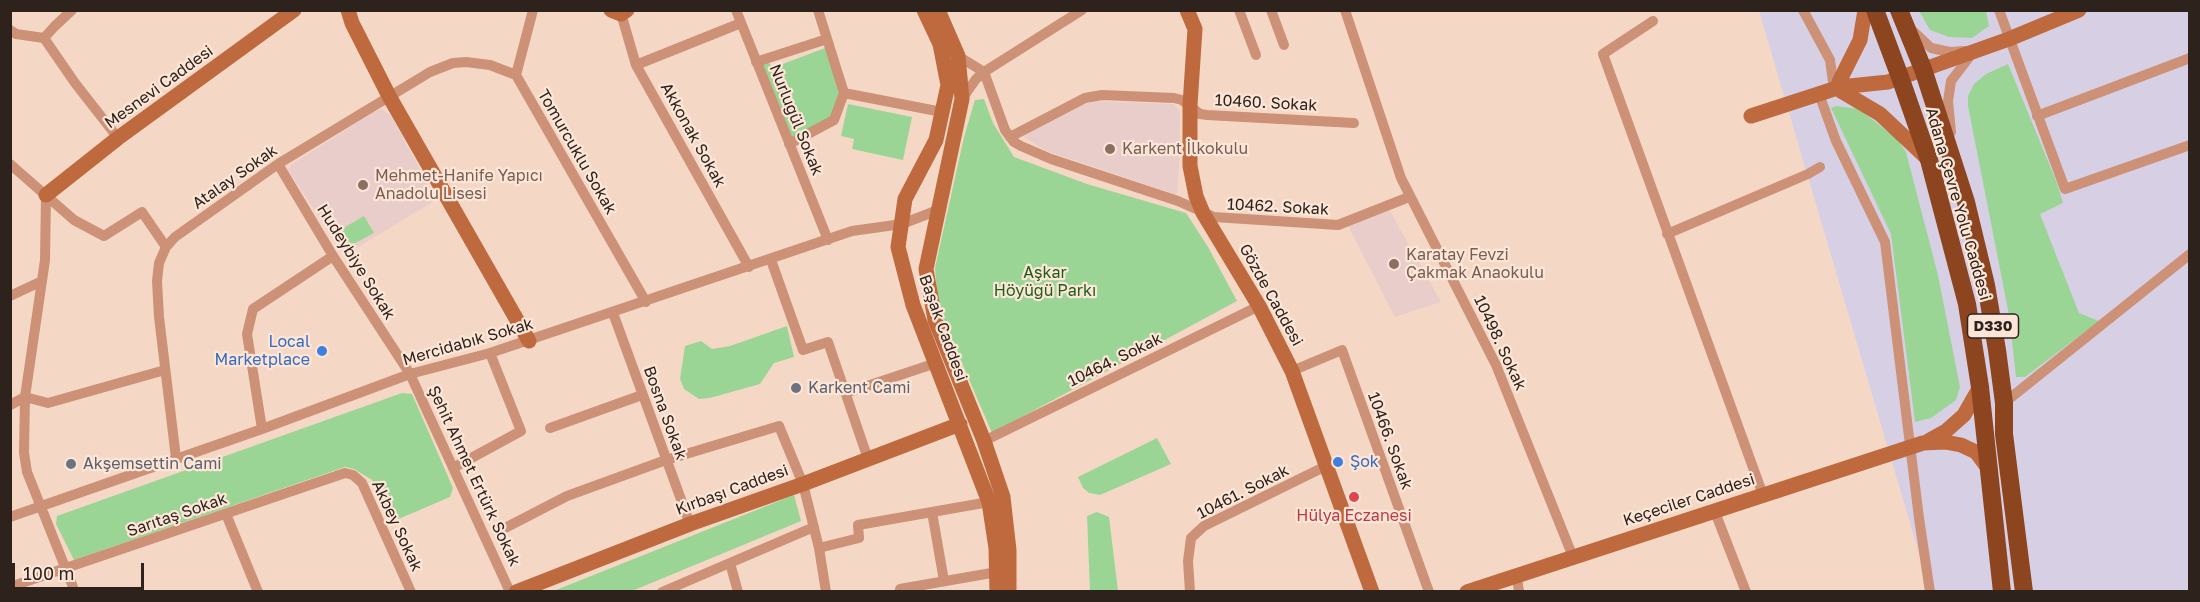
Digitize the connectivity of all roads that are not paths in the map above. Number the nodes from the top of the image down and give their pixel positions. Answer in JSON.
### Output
{"nodes":[{"id":1,"x":72,"y":10,"type":"edge"},
{"id":2,"x":532,"y":10,"type":"edge"},
{"id":3,"x":736,"y":10,"type":"edge"},
{"id":4,"x":818,"y":10,"type":"edge"},
{"id":5,"x":924,"y":10,"type":"edge"},
{"id":6,"x":938,"y":10,"type":"edge"},
{"id":7,"x":1082,"y":10,"type":"edge"},
{"id":8,"x":1187,"y":10,"type":"edge"},
{"id":9,"x":1239,"y":10,"type":"edge"},
{"id":10,"x":1271,"y":10,"type":"edge"},
{"id":11,"x":1346,"y":10,"type":"edge"},
{"id":12,"x":1803,"y":10,"type":"edge"},
{"id":13,"x":1865,"y":10,"type":"edge"},
{"id":14,"x":1875,"y":10,"type":"edge"},
{"id":15,"x":1999,"y":10,"type":"edge"},
{"id":16,"x":2079,"y":10,"type":"edge"},
{"id":17,"x":295,"y":11,"type":"edge"},
{"id":18,"x":620,"y":11,"type":"edge"},
{"id":19,"x":345,"y":13,"type":"edge"},
{"id":20,"x":1902,"y":16,"type":"edge"},
{"id":21,"x":1653,"y":21,"type":"dead end"},
{"id":22,"x":741,"y":23,"type":"junction"},
{"id":23,"x":10,"y":30,"type":"edge"},
{"id":24,"x":44,"y":38,"type":"junction"},
{"id":25,"x":827,"y":39,"type":"junction"},
{"id":26,"x":2009,"y":39,"type":"junction"},
{"id":27,"x":1284,"y":45,"type":"dead end"},
{"id":28,"x":1974,"y":51,"type":"junction"},
{"id":29,"x":1256,"y":55,"type":"dead end"},
{"id":30,"x":957,"y":56,"type":"junction"},
{"id":31,"x":2190,"y":58,"type":"edge"},
{"id":32,"x":756,"y":62,"type":"junction"},
{"id":33,"x":636,"y":65,"type":"junction"},
{"id":34,"x":1923,"y":69,"type":"junction"},
{"id":35,"x":984,"y":72,"type":"junction"},
{"id":36,"x":516,"y":75,"type":"junction"},
{"id":37,"x":1900,"y":76,"type":"junction"},
{"id":38,"x":1831,"y":90,"type":"junction"},
{"id":39,"x":844,"y":93,"type":"junction"},
{"id":40,"x":389,"y":96,"type":"junction"},
{"id":41,"x":962,"y":99,"type":"junction"},
{"id":42,"x":1190,"y":105,"type":"junction"},
{"id":43,"x":942,"y":112,"type":"junction"},
{"id":44,"x":1751,"y":116,"type":"dead end"},
{"id":45,"x":2037,"y":116,"type":"junction"},
{"id":46,"x":1354,"y":123,"type":"dead end"},
{"id":47,"x":1010,"y":137,"type":"junction"},
{"id":48,"x":118,"y":138,"type":"junction"},
{"id":49,"x":789,"y":144,"type":"junction"},
{"id":50,"x":2190,"y":145,"type":"edge"},
{"id":51,"x":1929,"y":160,"type":"junction"},
{"id":52,"x":10,"y":164,"type":"edge"},
{"id":53,"x":278,"y":164,"type":"junction"},
{"id":54,"x":1820,"y":167,"type":"dead end"},
{"id":55,"x":46,"y":195,"type":"junction"},
{"id":56,"x":1409,"y":197,"type":"junction"},
{"id":57,"x":1966,"y":202,"type":"junction"},
{"id":58,"x":938,"y":210,"type":"junction"},
{"id":59,"x":1203,"y":213,"type":"junction"},
{"id":60,"x":902,"y":224,"type":"junction"},
{"id":61,"x":1667,"y":234,"type":"junction"},
{"id":62,"x":828,"y":240,"type":"junction"},
{"id":63,"x":166,"y":247,"type":"junction"},
{"id":64,"x":2190,"y":254,"type":"edge"},
{"id":65,"x":333,"y":256,"type":"junction"},
{"id":66,"x":771,"y":260,"type":"junction"},
{"id":67,"x":749,"y":267,"type":"junction"},
{"id":68,"x":42,"y":281,"type":"junction"},
{"id":69,"x":10,"y":296,"type":"edge"},
{"id":70,"x":646,"y":302,"type":"junction"},
{"id":71,"x":1259,"y":306,"type":"junction"},
{"id":72,"x":613,"y":313,"type":"junction"},
{"id":73,"x":529,"y":340,"type":"junction"},
{"id":74,"x":490,"y":353,"type":"junction"},
{"id":75,"x":936,"y":363,"type":"junction"},
{"id":76,"x":165,"y":370,"type":"junction"},
{"id":77,"x":1292,"y":371,"type":"junction"},
{"id":78,"x":410,"y":374,"type":"junction"},
{"id":79,"x":1980,"y":387,"type":"junction"},
{"id":80,"x":846,"y":393,"type":"junction"},
{"id":81,"x":642,"y":395,"type":"junction"},
{"id":82,"x":25,"y":397,"type":"junction"},
{"id":83,"x":2004,"y":403,"type":"junction"},
{"id":84,"x":10,"y":405,"type":"edge"},
{"id":85,"x":960,"y":424,"type":"junction"},
{"id":86,"x":550,"y":428,"type":"dead end"},
{"id":87,"x":262,"y":429,"type":"junction"},
{"id":88,"x":984,"y":441,"type":"junction"},
{"id":89,"x":1916,"y":445,"type":"junction"},
{"id":90,"x":176,"y":458,"type":"junction"},
{"id":91,"x":868,"y":459,"type":"junction"},
{"id":92,"x":666,"y":460,"type":"junction"},
{"id":93,"x":1326,"y":466,"type":"junction"},
{"id":94,"x":453,"y":468,"type":"junction"},
{"id":95,"x":1988,"y":468,"type":"junction"},
{"id":96,"x":353,"y":476,"type":"joint"},
{"id":97,"x":803,"y":484,"type":"junction"},
{"id":98,"x":1763,"y":495,"type":"junction"},
{"id":99,"x":989,"y":501,"type":"junction"},
{"id":100,"x":42,"y":506,"type":"junction"},
{"id":101,"x":932,"y":512,"type":"junction"},
{"id":102,"x":1715,"y":512,"type":"junction"},
{"id":103,"x":226,"y":514,"type":"junction"},
{"id":104,"x":10,"y":517,"type":"edge"},
{"id":105,"x":690,"y":524,"type":"junction"},
{"id":106,"x":814,"y":527,"type":"junction"},
{"id":107,"x":506,"y":528,"type":"dead end"},
{"id":108,"x":819,"y":548,"type":"junction"},
{"id":109,"x":1573,"y":556,"type":"junction"},
{"id":110,"x":730,"y":563,"type":"junction"},
{"id":111,"x":66,"y":568,"type":"junction"},
{"id":112,"x":997,"y":572,"type":"junction"},
{"id":113,"x":944,"y":581,"type":"junction"},
{"id":114,"x":1518,"y":584,"type":"edge"},
{"id":115,"x":10,"y":587,"type":"edge"},
{"id":116,"x":900,"y":589,"type":"dead end"},
{"id":117,"x":75,"y":591,"type":"edge"},
{"id":118,"x":258,"y":591,"type":"edge"},
{"id":119,"x":411,"y":591,"type":"edge"},
{"id":120,"x":510,"y":591,"type":"edge"},
{"id":121,"x":516,"y":591,"type":"edge"},
{"id":122,"x":662,"y":591,"type":"edge"},
{"id":123,"x":738,"y":591,"type":"edge"},
{"id":124,"x":826,"y":591,"type":"edge"},
{"id":125,"x":997,"y":591,"type":"edge"},
{"id":126,"x":1009,"y":591,"type":"edge"},
{"id":127,"x":1190,"y":591,"type":"edge"},
{"id":128,"x":1372,"y":591,"type":"edge"},
{"id":129,"x":1429,"y":591,"type":"edge"},
{"id":130,"x":1467,"y":591,"type":"edge"},
{"id":131,"x":1746,"y":591,"type":"edge"},
{"id":132,"x":1930,"y":591,"type":"edge"},
{"id":133,"x":2002,"y":591,"type":"edge"},
{"id":134,"x":2024,"y":591,"type":"edge"}],
"edges":[{"from":1,"to":24,"type":"street"},
{"from":2,"to":36,"type":"street"},
{"from":3,"to":22,"type":"street","name":"Nurlugül Sokak"},
{"from":4,"to":25,"type":"street"},
{"from":5,"to":43,"type":"street","name":"Başak Caddesi"},
{"from":6,"to":30,"type":"street","name":"Başak Caddesi"},
{"from":7,"to":35,"type":"street"},
{"from":8,"to":42,"type":"street","name":"Gözde Caddesi"},
{"from":9,"to":29,"type":"street"},
{"from":10,"to":27,"type":"street"},
{"from":11,"to":56,"type":"street","name":"10498. Sokak"},
{"from":12,"to":38,"type":"street"},
{"from":13,"to":38,"type":"street"},
{"from":14,"to":37,"type":"highway","name":"Adana Çevre Yolu Caddesi","number":"D330"},
{"from":15,"to":26,"type":"street"},
{"from":16,"to":26,"type":"street"},
{"from":17,"to":48,"type":"street","name":"Mesnevi Caddesi"},
{"from":18,"to":33,"type":"street","name":"Akkonak Sokak"},
{"from":19,"to":40,"type":"street"},
{"from":20,"to":28,"type":"street"},
{"from":20,"to":34,"type":"highway","name":"Adana Çevre Yolu Caddesi","number":"D330"},
{"from":21,"to":61,"type":"street"},
{"from":22,"to":32,"type":"street","name":"Nurlugül Sokak"},
{"from":22,"to":33,"type":"street"},
{"from":23,"to":24,"type":"street"},
{"from":24,"to":48,"type":"street"},
{"from":25,"to":32,"type":"street"},
{"from":25,"to":39,"type":"street"},
{"from":26,"to":28,"type":"street"},
{"from":26,"to":45,"type":"street"},
{"from":28,"to":34,"type":"street"},
{"from":28,"to":57,"type":"street"},
{"from":30,"to":35,"type":"street"},
{"from":30,"to":41,"type":"street","name":"Başak Caddesi"},
{"from":31,"to":45,"type":"street"},
{"from":32,"to":49,"type":"street","name":"Nurlugül Sokak"},
{"from":33,"to":67,"type":"street","name":"Akkonak Sokak"},
{"from":34,"to":37,"type":"street"},
{"from":34,"to":57,"type":"highway","name":"Adana Çevre Yolu Caddesi","number":"D330"},
{"from":35,"to":41,"type":"street"},
{"from":35,"to":47,"type":"street"},
{"from":36,"to":40,"type":"street","name":"Atalay Sokak"},
{"from":36,"to":70,"type":"street","name":"Tomurcuklu Sokak"},
{"from":37,"to":38,"type":"street"},
{"from":37,"to":51,"type":"highway","name":"Adana Çevre Yolu Caddesi","number":"D330"},
{"from":38,"to":44,"type":"street"},
{"from":38,"to":51,"type":"street"},
{"from":38,"to":89,"type":"street"},
{"from":39,"to":43,"type":"street"},
{"from":39,"to":49,"type":"street"},
{"from":40,"to":53,"type":"street","name":"Atalay Sokak"},
{"from":40,"to":73,"type":"street"},
{"from":41,"to":58,"type":"street","name":"Başak Caddesi"},
{"from":42,"to":46,"type":"street","name":"10460. Sokak"},
{"from":42,"to":47,"type":"street","name":"10460. Sokak"},
{"from":42,"to":59,"type":"street","name":"Gözde Caddesi"},
{"from":43,"to":60,"type":"street","name":"Başak Caddesi"},
{"from":45,"to":50,"type":"street"},
{"from":47,"to":59,"type":"street","name":"10462. Sokak"},
{"from":48,"to":55,"type":"street","name":"Mesnevi Caddesi"},
{"from":49,"to":62,"type":"street","name":"Nurlugül Sokak"},
{"from":51,"to":79,"type":"highway","name":"Adana Çevre Yolu Caddesi","number":"D330"},
{"from":52,"to":55,"type":"street"},
{"from":53,"to":63,"type":"street","name":"Atalay Sokak"},
{"from":53,"to":65,"type":"street","name":"Hudeybiye Sokak"},
{"from":54,"to":61,"type":"street"},
{"from":55,"to":63,"type":"street"},
{"from":55,"to":68,"type":"street"},
{"from":56,"to":59,"type":"street","name":"10462. Sokak"},
{"from":56,"to":109,"type":"street","name":"10498. Sokak"},
{"from":57,"to":83,"type":"highway","name":"Adana Çevre Yolu Caddesi","number":"D330"},
{"from":58,"to":60,"type":"street","name":"Mercidabık Sokak"},
{"from":58,"to":88,"type":"street","name":"Başak Caddesi"},
{"from":59,"to":71,"type":"street","name":"Gözde Caddesi"},
{"from":60,"to":62,"type":"street","name":"Mercidabık Sokak"},
{"from":60,"to":75,"type":"street","name":"Başak Caddesi"},
{"from":61,"to":98,"type":"street"},
{"from":62,"to":66,"type":"street","name":"Mercidabık Sokak"},
{"from":63,"to":76,"type":"street"},
{"from":64,"to":83,"type":"street"},
{"from":65,"to":78,"type":"street","name":"Hudeybiye Sokak"},
{"from":65,"to":87,"type":"street"},
{"from":66,"to":67,"type":"street","name":"Mercidabık Sokak"},
{"from":66,"to":80,"type":"street"},
{"from":67,"to":70,"type":"street","name":"Mercidabık Sokak"},
{"from":68,"to":69,"type":"street"},
{"from":68,"to":82,"type":"street"},
{"from":70,"to":72,"type":"street","name":"Mercidabık Sokak"},
{"from":71,"to":77,"type":"street","name":"Gözde Caddesi"},
{"from":71,"to":88,"type":"street","name":"10464. Sokak"},
{"from":72,"to":73,"type":"street","name":"Mercidabık Sokak"},
{"from":72,"to":81,"type":"street","name":"Bosna Sokak"},
{"from":73,"to":74,"type":"street","name":"Mercidabık Sokak"},
{"from":74,"to":78,"type":"street","name":"Mercidabık Sokak"},
{"from":74,"to":94,"type":"street"},
{"from":75,"to":80,"type":"street"},
{"from":75,"to":85,"type":"street","name":"Başak Caddesi"},
{"from":76,"to":82,"type":"street"},
{"from":76,"to":90,"type":"street"},
{"from":77,"to":93,"type":"street","name":"Gözde Caddesi"},
{"from":77,"to":129,"type":"street","name":"10466. Sokak"},
{"from":78,"to":87,"type":"street","name":"Mercidabık Sokak"},
{"from":78,"to":94,"type":"street","name":"Şehit Ahmet Ertürk Sokak"},
{"from":79,"to":89,"type":"street"},
{"from":79,"to":95,"type":"highway","name":"Adana Çevre Yolu Caddesi","number":"D330"},
{"from":80,"to":91,"type":"street"},
{"from":81,"to":86,"type":"street"},
{"from":81,"to":92,"type":"street","name":"Bosna Sokak"},
{"from":82,"to":84,"type":"street"},
{"from":82,"to":100,"type":"street"},
{"from":83,"to":134,"type":"highway","name":"Adana Çevre Yolu Caddesi","number":"D330"},
{"from":85,"to":91,"type":"street","name":"Kırbaşı Caddesi"},
{"from":85,"to":99,"type":"street","name":"Başak Caddesi"},
{"from":87,"to":90,"type":"street","name":"Mercidabık Sokak"},
{"from":88,"to":126,"type":"street","name":"Başak Caddesi"},
{"from":89,"to":95,"type":"street"},
{"from":89,"to":98,"type":"street","name":"Keçeciler Caddesi"},
{"from":89,"to":132,"type":"street"},
{"from":90,"to":100,"type":"street","name":"Mercidabık Sokak"},
{"from":91,"to":97,"type":"street","name":"Kırbaşı Caddesi"},
{"from":92,"to":97,"type":"street"},
{"from":92,"to":105,"type":"street","name":"Bosna Sokak"},
{"from":92,"to":107,"type":"street"},
{"from":93,"to":127,"type":"street","name":"10461. Sokak"},
{"from":93,"to":128,"type":"street","name":"Gözde Caddesi"},
{"from":94,"to":120,"type":"street","name":"Şehit Ahmet Ertürk Sokak"},
{"from":95,"to":133,"type":"highway","name":"Adana Çevre Yolu Caddesi","number":"D330"},
{"from":96,"to":103,"type":"street","name":"Sarıtaş Sokak"},
{"from":96,"to":119,"type":"street","name":"Akbey Sokak"},
{"from":97,"to":105,"type":"street","name":"Kırbaşı Caddesi"},
{"from":97,"to":106,"type":"street"},
{"from":98,"to":102,"type":"street","name":"Keçeciler Caddesi"},
{"from":99,"to":101,"type":"street"},
{"from":99,"to":112,"type":"street","name":"Başak Caddesi"},
{"from":100,"to":104,"type":"street","name":"Mercidabık Sokak"},
{"from":100,"to":111,"type":"street"},
{"from":101,"to":108,"type":"street"},
{"from":101,"to":113,"type":"street"},
{"from":102,"to":109,"type":"street","name":"Keçeciler Caddesi"},
{"from":102,"to":131,"type":"street"},
{"from":103,"to":111,"type":"street","name":"Sarıtaş Sokak"},
{"from":103,"to":118,"type":"street"},
{"from":105,"to":121,"type":"street","name":"Kırbaşı Caddesi"},
{"from":106,"to":108,"type":"street"},
{"from":106,"to":110,"type":"street"},
{"from":108,"to":124,"type":"street"},
{"from":109,"to":114,"type":"street","name":"Keçeciler Caddesi"},
{"from":110,"to":122,"type":"street"},
{"from":110,"to":123,"type":"street"},
{"from":111,"to":115,"type":"street","name":"Sarıtaş Sokak"},
{"from":111,"to":117,"type":"street"},
{"from":112,"to":113,"type":"street"},
{"from":112,"to":125,"type":"street","name":"Başak Caddesi"},
{"from":113,"to":116,"type":"street"},
{"from":114,"to":130,"type":"street","name":"Keçeciler Caddesi"}]}
